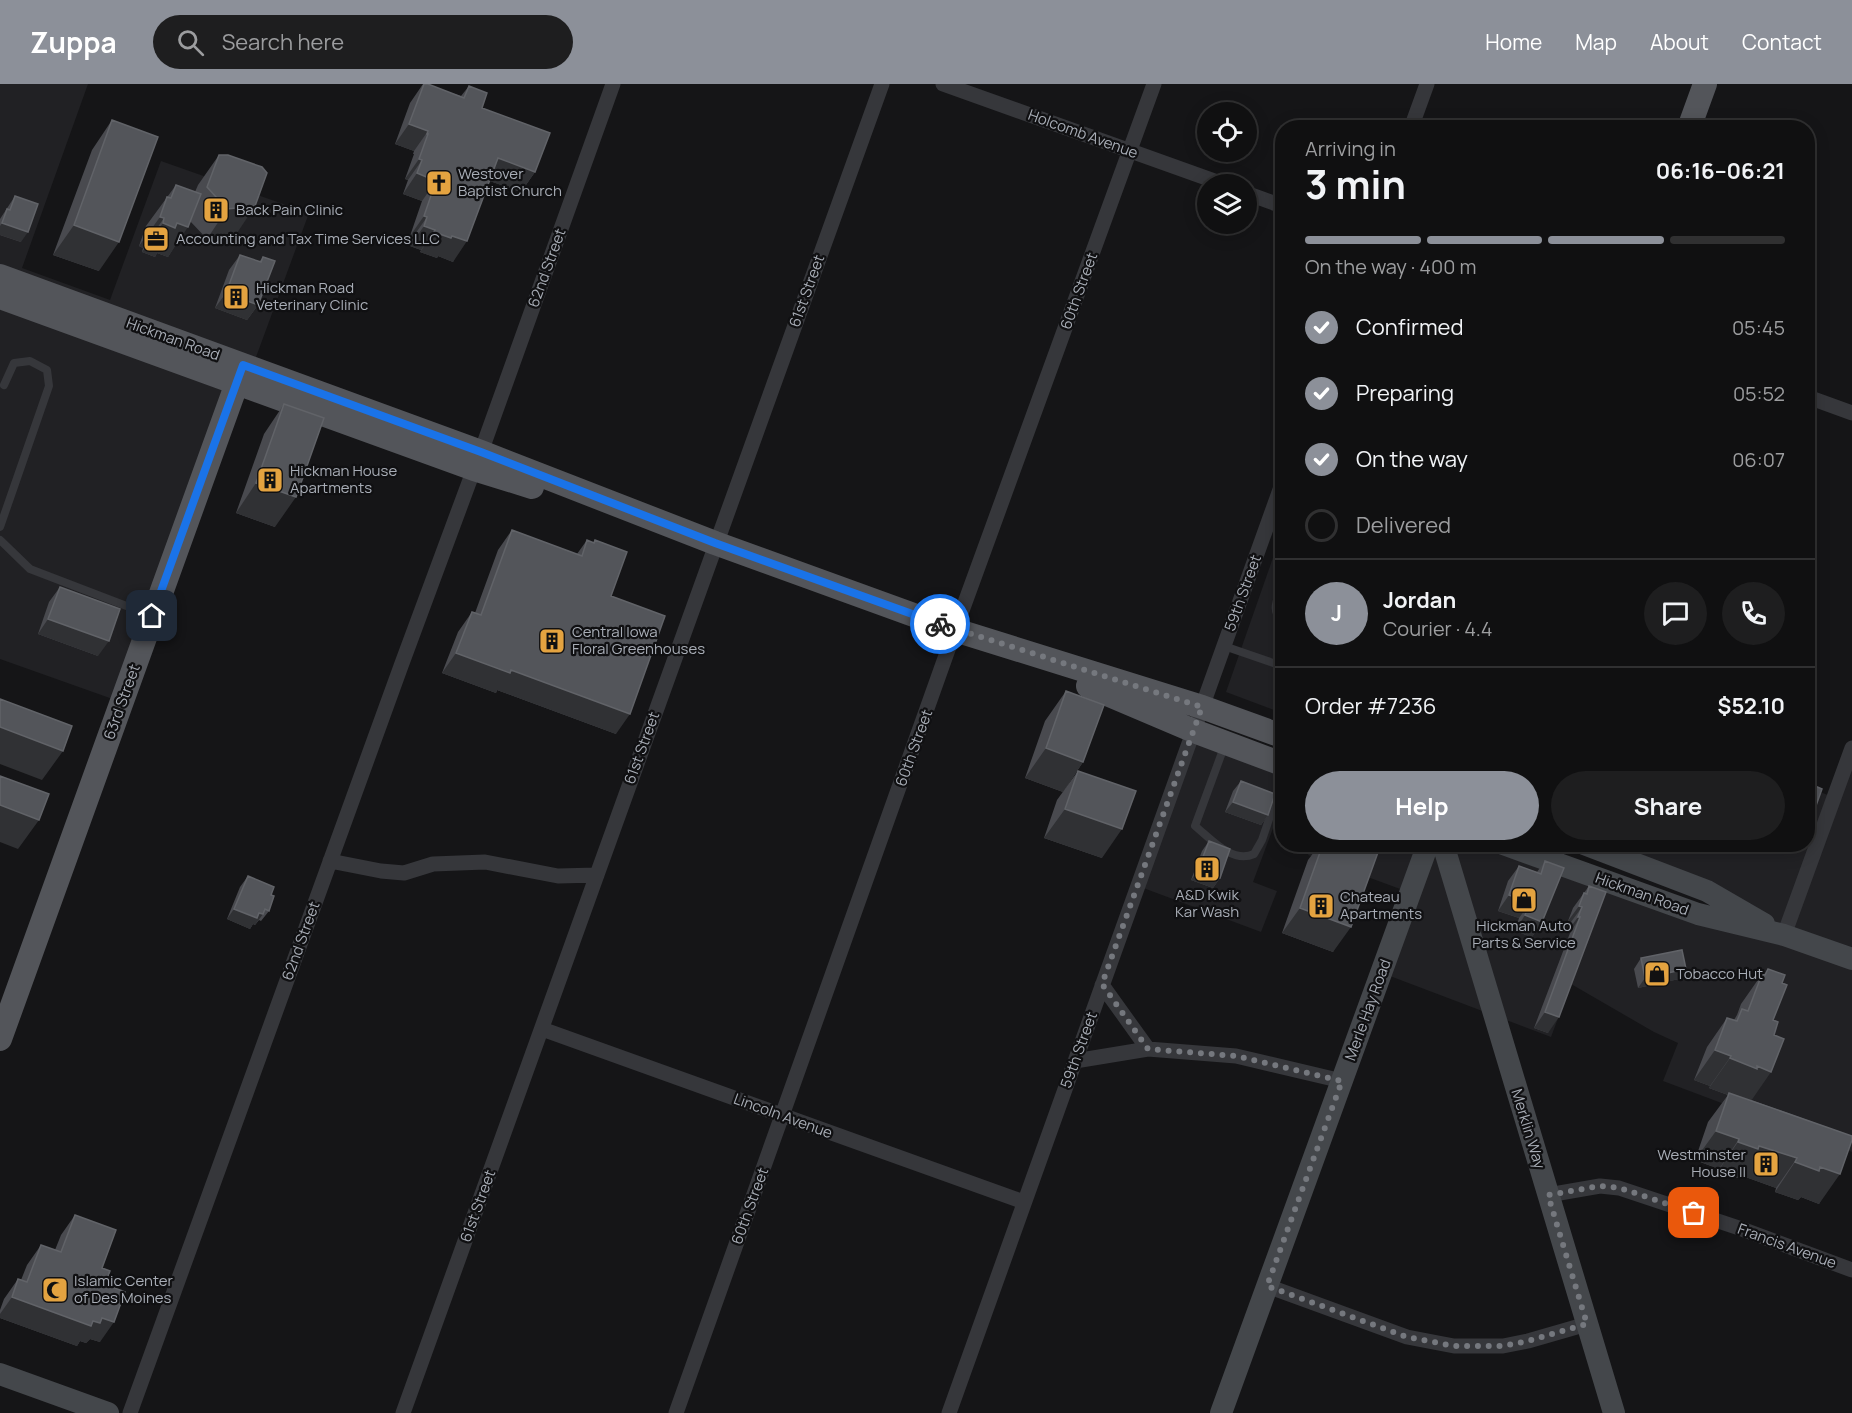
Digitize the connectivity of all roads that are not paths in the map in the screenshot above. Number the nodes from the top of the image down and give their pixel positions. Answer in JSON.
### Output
{"nodes":[{"id":1,"x":613,"y":84,"type":"edge"},
{"id":2,"x":882,"y":84,"type":"edge"},
{"id":3,"x":943,"y":84,"type":"edge"},
{"id":4,"x":1154,"y":84,"type":"edge"},
{"id":5,"x":1426,"y":84,"type":"edge"},
{"id":6,"x":1705,"y":84,"type":"edge"},
{"id":7,"x":1414,"y":120,"type":"edge"},
{"id":8,"x":1692,"y":120,"type":"edge"},
{"id":9,"x":1130,"y":151,"type":"junction"},
{"id":10,"x":1197,"y":175,"type":"edge"},
{"id":11,"x":1257,"y":197,"type":"edge"},
{"id":12,"x":1275,"y":203,"type":"edge"},
{"id":13,"x":0,"y":276,"type":"edge"},
{"id":14,"x":0,"y":297,"type":"edge"},
{"id":15,"x":240,"y":374,"type":"junction"},
{"id":16,"x":4,"y":386,"type":"dead end"},
{"id":17,"x":1815,"y":400,"type":"edge"},
{"id":18,"x":1852,"y":413,"type":"edge"},
{"id":19,"x":478,"y":461,"type":"junction"},
{"id":20,"x":1275,"y":504,"type":"edge"},
{"id":21,"x":0,"y":527,"type":"edge"},
{"id":22,"x":0,"y":540,"type":"edge"},
{"id":23,"x":715,"y":543,"type":"junction"},
{"id":24,"x":152,"y":616,"type":"junction"},
{"id":25,"x":956,"y":630,"type":"junction"},
{"id":26,"x":1224,"y":646,"type":"junction"},
{"id":27,"x":1275,"y":664,"type":"edge"},
{"id":28,"x":1202,"y":707,"type":"junction"},
{"id":29,"x":1194,"y":731,"type":"junction"},
{"id":30,"x":1275,"y":733,"type":"edge"},
{"id":31,"x":1226,"y":743,"type":"junction"},
{"id":32,"x":1852,"y":748,"type":"edge"},
{"id":33,"x":1275,"y":761,"type":"edge"},
{"id":34,"x":1275,"y":802,"type":"edge"},
{"id":35,"x":1815,"y":850,"type":"edge"},
{"id":36,"x":1425,"y":852,"type":"edge"},
{"id":37,"x":1445,"y":852,"type":"edge"},
{"id":38,"x":1525,"y":852,"type":"edge"},
{"id":39,"x":1609,"y":852,"type":"edge"},
{"id":40,"x":1814,"y":852,"type":"edge"},
{"id":41,"x":330,"y":861,"type":"junction"},
{"id":42,"x":597,"y":875,"type":"junction"},
{"id":43,"x":1784,"y":935,"type":"junction"},
{"id":44,"x":1852,"y":959,"type":"edge"},
{"id":45,"x":1102,"y":984,"type":"junction"},
{"id":46,"x":542,"y":1029,"type":"junction"},
{"id":47,"x":0,"y":1039,"type":"edge"},
{"id":48,"x":1148,"y":1049,"type":"junction"},
{"id":49,"x":1075,"y":1061,"type":"junction"},
{"id":50,"x":1342,"y":1081,"type":"junction"},
{"id":51,"x":783,"y":1116,"type":"junction"},
{"id":52,"x":1548,"y":1195,"type":"junction"},
{"id":53,"x":1024,"y":1202,"type":"junction"},
{"id":54,"x":1852,"y":1270,"type":"edge"},
{"id":55,"x":1267,"y":1286,"type":"junction"},
{"id":56,"x":1587,"y":1324,"type":"junction"},
{"id":57,"x":0,"y":1374,"type":"edge"},
{"id":58,"x":108,"y":1413,"type":"edge"},
{"id":59,"x":130,"y":1413,"type":"edge"},
{"id":60,"x":403,"y":1413,"type":"edge"},
{"id":61,"x":676,"y":1413,"type":"edge"},
{"id":62,"x":949,"y":1413,"type":"edge"},
{"id":63,"x":1221,"y":1413,"type":"edge"},
{"id":64,"x":1614,"y":1413,"type":"edge"}],
"edges":[{"from":1,"to":19,"type":"street","name":"62nd Street"},
{"from":2,"to":23,"type":"street","name":"61st Street"},
{"from":3,"to":9,"type":"street","name":"Holcomb Avenue"},
{"from":4,"to":9,"type":"street","name":"60th Street"},
{"from":5,"to":7,"type":"street"},
{"from":6,"to":8,"type":"main road"},
{"from":9,"to":10,"type":"street","name":"Holcomb Avenue"},
{"from":9,"to":25,"type":"street","name":"60th Street"},
{"from":11,"to":12,"type":"street"},
{"from":13,"to":15,"type":"main road","name":"Hickman Road"},
{"from":14,"to":15,"type":"main road","name":"Hickman Road"},
{"from":15,"to":19,"type":"main road","name":"Hickman Road"},
{"from":15,"to":24,"type":"main road","name":"63rd Street"},
{"from":16,"to":21,"type":"lane"},
{"from":17,"to":18,"type":"street"},
{"from":19,"to":23,"type":"main road","name":"Hickman Road"},
{"from":19,"to":41,"type":"street","name":"62nd Street"},
{"from":20,"to":26,"type":"street","name":"59th Street"},
{"from":22,"to":24,"type":"lane"},
{"from":23,"to":25,"type":"main road","name":"Hickman Road"},
{"from":23,"to":42,"type":"street","name":"61st Street"},
{"from":24,"to":47,"type":"main road","name":"63rd Street"},
{"from":25,"to":28,"type":"main road","name":"Hickman Road"},
{"from":25,"to":29,"type":"main road","name":"Hickman Road"},
{"from":25,"to":51,"type":"street","name":"60th Street"},
{"from":26,"to":27,"type":"lane"},
{"from":26,"to":28,"type":"street","name":"59th Street"},
{"from":28,"to":29,"type":"street","name":"59th Street"},
{"from":28,"to":30,"type":"main road","name":"Hickman Road"},
{"from":29,"to":31,"type":"main road","name":"Hickman Road"},
{"from":29,"to":45,"type":"street","name":"59th Street"},
{"from":31,"to":33,"type":"main road","name":"Hickman Road"},
{"from":31,"to":34,"type":"lane"},
{"from":32,"to":35,"type":"street"},
{"from":36,"to":50,"type":"main road","name":"Merle Hay Road"},
{"from":37,"to":52,"type":"main road","name":"Merklin Way"},
{"from":38,"to":43,"type":"main road","name":"Hickman Road"},
{"from":39,"to":43,"type":"main road","name":"Hickman Road"},
{"from":40,"to":43,"type":"street"},
{"from":41,"to":42,"type":"street"},
{"from":41,"to":59,"type":"street","name":"62nd Street"},
{"from":42,"to":46,"type":"street","name":"61st Street"},
{"from":43,"to":44,"type":"main road","name":"Hickman Road"},
{"from":45,"to":48,"type":"street"},
{"from":45,"to":49,"type":"street","name":"59th Street"},
{"from":46,"to":51,"type":"street","name":"Lincoln Avenue"},
{"from":46,"to":60,"type":"street","name":"61st Street"},
{"from":48,"to":49,"type":"street"},
{"from":48,"to":50,"type":"street"},
{"from":49,"to":53,"type":"street","name":"59th Street"},
{"from":50,"to":55,"type":"main road","name":"Merle Hay Road"},
{"from":51,"to":53,"type":"street","name":"Lincoln Avenue"},
{"from":51,"to":61,"type":"street","name":"60th Street"},
{"from":52,"to":54,"type":"street","name":"Francis Avenue"},
{"from":52,"to":56,"type":"main road","name":"Merklin Way"},
{"from":53,"to":62,"type":"street","name":"59th Street"},
{"from":55,"to":56,"type":"street"},
{"from":55,"to":63,"type":"main road","name":"Merle Hay Road"},
{"from":56,"to":64,"type":"main road","name":"Merklin Way"},
{"from":57,"to":58,"type":"main road"}]}
